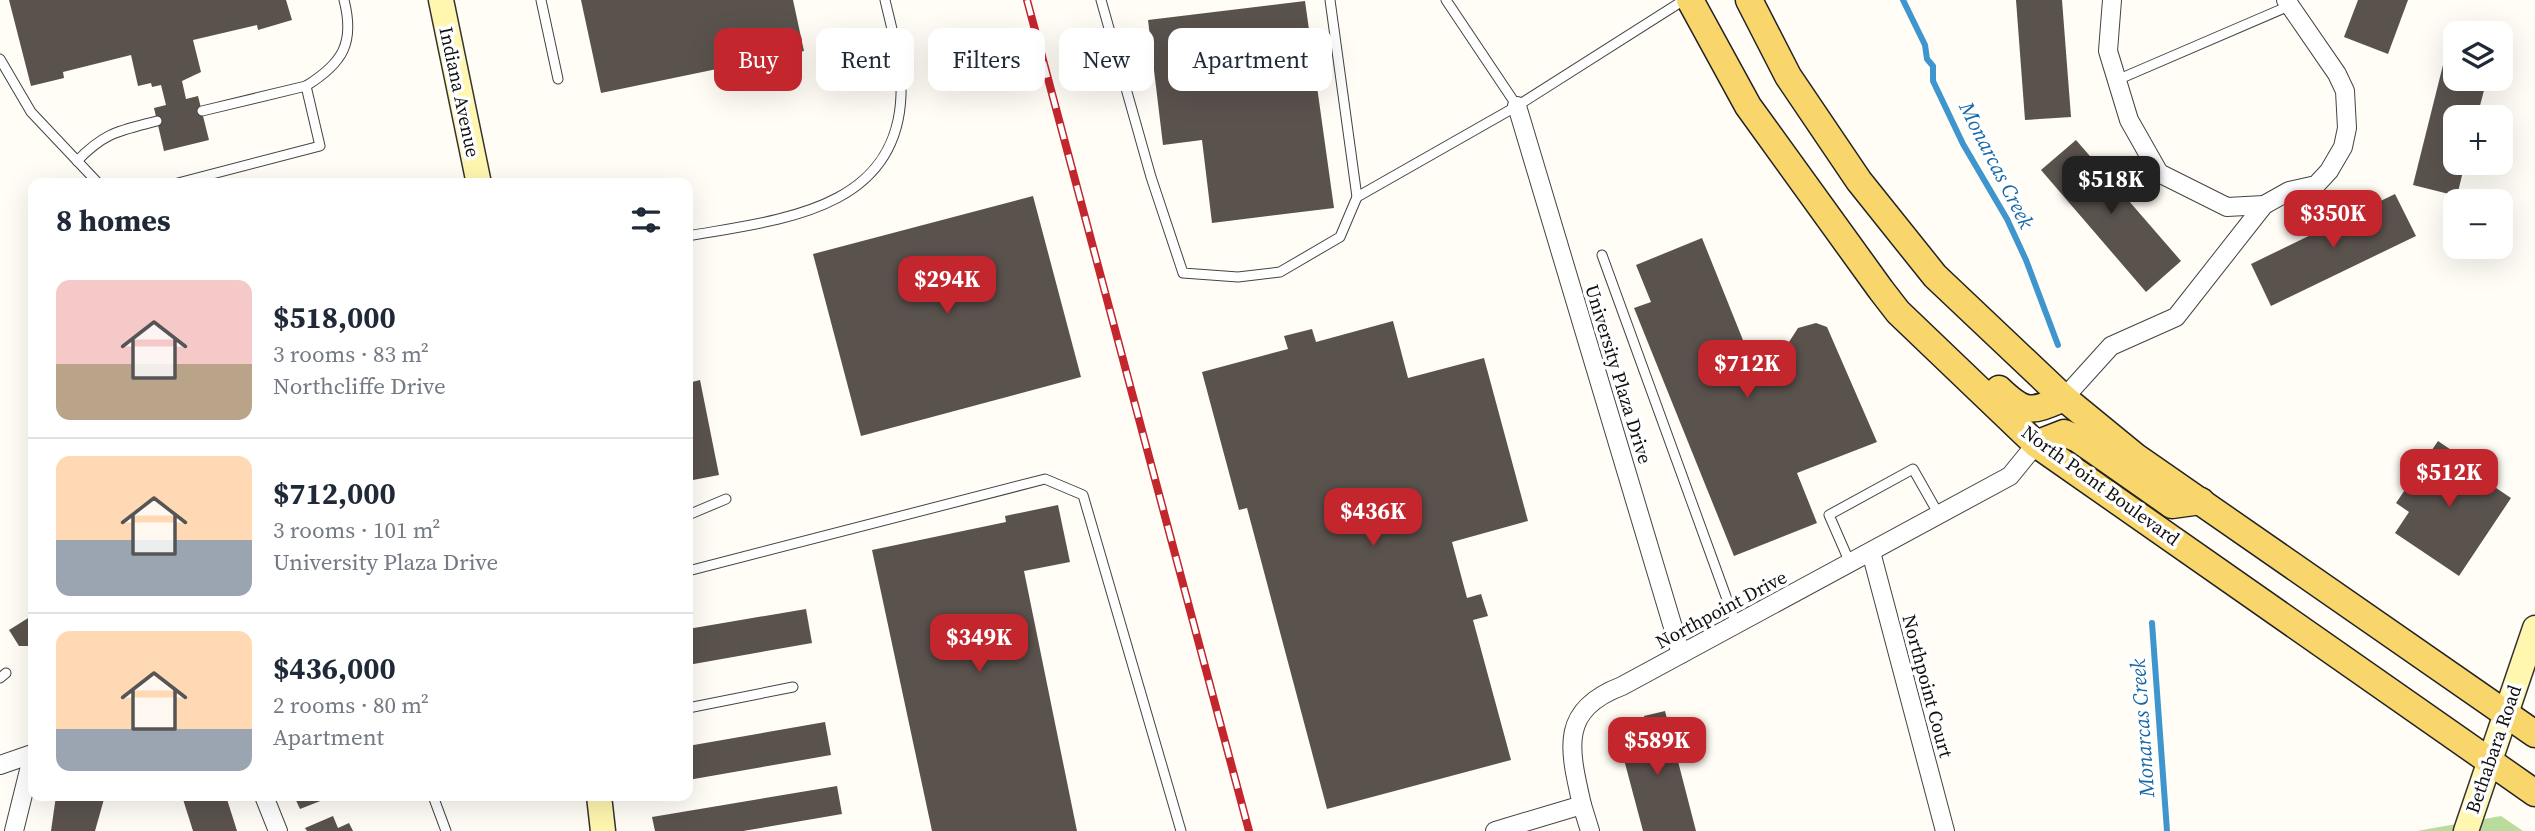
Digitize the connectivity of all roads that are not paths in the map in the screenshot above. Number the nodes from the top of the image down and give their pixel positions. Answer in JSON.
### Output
{"nodes":[{"id":1,"x":344,"y":0,"type":"edge"},
{"id":2,"x":442,"y":0,"type":"edge"},
{"id":3,"x":541,"y":0,"type":"edge"},
{"id":4,"x":885,"y":0,"type":"edge"},
{"id":5,"x":1101,"y":0,"type":"edge"},
{"id":6,"x":1330,"y":0,"type":"edge"},
{"id":7,"x":1446,"y":0,"type":"edge"},
{"id":8,"x":1684,"y":0,"type":"edge"},
{"id":9,"x":1690,"y":0,"type":"edge"},
{"id":10,"x":1749,"y":0,"type":"edge"},
{"id":11,"x":2112,"y":0,"type":"edge"},
{"id":12,"x":2287,"y":3,"type":"edge"},
{"id":13,"x":0,"y":59,"type":"edge"},
{"id":14,"x":558,"y":79,"type":"dead end"},
{"id":15,"x":2117,"y":80,"type":"junction"},
{"id":16,"x":306,"y":86,"type":"junction"},
{"id":17,"x":1517,"y":106,"type":"junction"},
{"id":18,"x":202,"y":111,"type":"dead end"},
{"id":19,"x":157,"y":121,"type":"dead end"},
{"id":20,"x":77,"y":161,"type":"junction"},
{"id":21,"x":93,"y":178,"type":"edge"},
{"id":22,"x":197,"y":178,"type":"edge"},
{"id":23,"x":478,"y":178,"type":"edge"},
{"id":24,"x":1357,"y":197,"type":"junction"},
{"id":25,"x":2264,"y":205,"type":"junction"},
{"id":26,"x":693,"y":235,"type":"edge"},
{"id":27,"x":1602,"y":255,"type":"dead end"},
{"id":28,"x":1881,"y":290,"type":"junction"},
{"id":29,"x":2064,"y":398,"type":"junction"},
{"id":30,"x":2036,"y":443,"type":"junction"},
{"id":31,"x":726,"y":499,"type":"dead end"},
{"id":32,"x":2201,"y":501,"type":"junction"},
{"id":33,"x":693,"y":513,"type":"edge"},
{"id":34,"x":1938,"y":513,"type":"junction"},
{"id":35,"x":1871,"y":552,"type":"junction"},
{"id":36,"x":1850,"y":563,"type":"junction"},
{"id":37,"x":693,"y":570,"type":"edge"},
{"id":38,"x":1736,"y":624,"type":"junction"},
{"id":39,"x":2535,"y":628,"type":"edge"},
{"id":40,"x":1681,"y":654,"type":"junction"},
{"id":41,"x":793,"y":687,"type":"dead end"},
{"id":42,"x":693,"y":707,"type":"edge"},
{"id":43,"x":2506,"y":714,"type":"junction"},
{"id":44,"x":2535,"y":734,"type":"edge"},
{"id":45,"x":28,"y":756,"type":"edge"},
{"id":46,"x":2487,"y":760,"type":"junction"},
{"id":47,"x":0,"y":765,"type":"edge"},
{"id":48,"x":28,"y":774,"type":"edge"},
{"id":49,"x":2535,"y":793,"type":"edge"},
{"id":50,"x":266,"y":801,"type":"edge"},
{"id":51,"x":435,"y":801,"type":"edge"},
{"id":52,"x":600,"y":801,"type":"edge"},
{"id":53,"x":1582,"y":805,"type":"junction"},
{"id":54,"x":14,"y":831,"type":"edge"},
{"id":55,"x":278,"y":831,"type":"edge"},
{"id":56,"x":446,"y":831,"type":"edge"},
{"id":57,"x":603,"y":831,"type":"edge"},
{"id":58,"x":1181,"y":831,"type":"edge"},
{"id":59,"x":1495,"y":831,"type":"edge"},
{"id":60,"x":1590,"y":831,"type":"edge"},
{"id":61,"x":1945,"y":831,"type":"edge"},
{"id":62,"x":2466,"y":831,"type":"edge"}],
"edges":[{"from":1,"to":16,"type":"lane"},
{"from":2,"to":23,"type":"main road","name":"Indiana Avenue"},
{"from":3,"to":14,"type":"lane"},
{"from":4,"to":26,"type":"lane"},
{"from":5,"to":24,"type":"lane"},
{"from":6,"to":24,"type":"lane"},
{"from":7,"to":17,"type":"lane"},
{"from":8,"to":17,"type":"lane"},
{"from":9,"to":28,"type":"main road","name":"North Point Boulevard"},
{"from":10,"to":29,"type":"main road"},
{"from":11,"to":15,"type":"street"},
{"from":12,"to":15,"type":"lane"},
{"from":12,"to":25,"type":"street"},
{"from":13,"to":20,"type":"lane"},
{"from":15,"to":25,"type":"street"},
{"from":16,"to":18,"type":"lane"},
{"from":16,"to":22,"type":"lane"},
{"from":17,"to":24,"type":"lane"},
{"from":17,"to":40,"type":"street","name":"University Plaza Drive"},
{"from":19,"to":20,"type":"lane"},
{"from":20,"to":21,"type":"lane"},
{"from":25,"to":29,"type":"street"},
{"from":27,"to":38,"type":"lane"},
{"from":28,"to":29,"type":"main road"},
{"from":28,"to":30,"type":"main road","name":"North Point Boulevard"},
{"from":29,"to":32,"type":"main road"},
{"from":30,"to":32,"type":"main road"},
{"from":30,"to":34,"type":"street","name":"Northpoint Drive"},
{"from":30,"to":46,"type":"main road","name":"North Point Boulevard"},
{"from":31,"to":33,"type":"lane"},
{"from":32,"to":43,"type":"main road"},
{"from":34,"to":35,"type":"street","name":"Northpoint Drive"},
{"from":34,"to":36,"type":"lane"},
{"from":35,"to":36,"type":"street","name":"Northpoint Drive"},
{"from":35,"to":61,"type":"street","name":"Northpoint Court"},
{"from":36,"to":38,"type":"street","name":"Northpoint Drive"},
{"from":37,"to":58,"type":"lane"},
{"from":38,"to":40,"type":"street","name":"Northpoint Drive"},
{"from":39,"to":43,"type":"main road","name":"Bethabara Road"},
{"from":40,"to":53,"type":"street","name":"Northpoint Drive"},
{"from":41,"to":42,"type":"lane"},
{"from":43,"to":44,"type":"main road"},
{"from":43,"to":46,"type":"main road","name":"Bethabara Road"},
{"from":45,"to":47,"type":"street"},
{"from":46,"to":49,"type":"main road","name":"North Point Boulevard"},
{"from":46,"to":62,"type":"main road","name":"Bethabara Road"},
{"from":48,"to":54,"type":"street"},
{"from":50,"to":55,"type":"street"},
{"from":51,"to":56,"type":"lane"},
{"from":52,"to":57,"type":"main road"},
{"from":53,"to":59,"type":"street"},
{"from":53,"to":60,"type":"street","name":"Northpoint Drive"}]}
